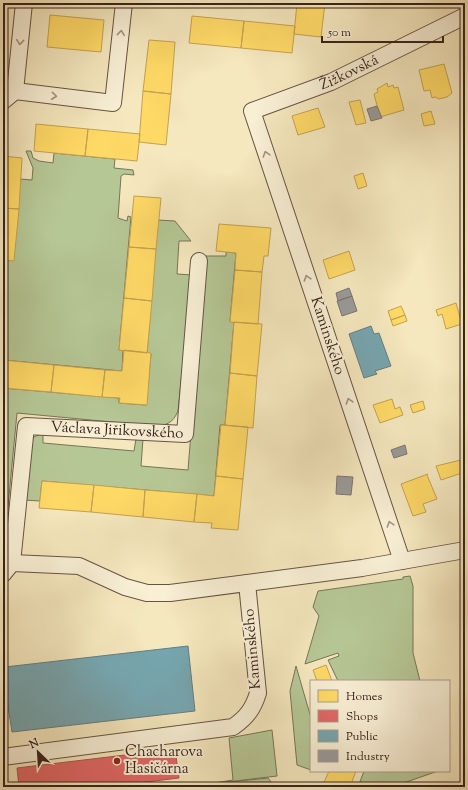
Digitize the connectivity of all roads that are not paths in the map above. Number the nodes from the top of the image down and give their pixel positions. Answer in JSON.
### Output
{"nodes":[{"id":1,"x":24,"y":3,"type":"edge"},
{"id":2,"x":124,"y":3,"type":"edge"},
{"id":3,"x":465,"y":16,"type":"edge"},
{"id":4,"x":9,"y":96,"type":"edge"},
{"id":5,"x":252,"y":111,"type":"joint"},
{"id":6,"x":199,"y":261,"type":"dead end"},
{"id":7,"x":465,"y":550,"type":"edge"},
{"id":8,"x":402,"y":561,"type":"junction"},
{"id":9,"x":7,"y":568,"type":"edge"},
{"id":10,"x":247,"y":583,"type":"junction"},
{"id":11,"x":3,"y":757,"type":"edge"}],
"edges":[{"from":1,"to":4,"type":"street","one_way":true},
{"from":4,"to":2,"type":"street","one_way":true},
{"from":3,"to":5,"type":"street","name":"Žižkovská"},
{"from":8,"to":5,"type":"street","name":"Kaminského","one_way":true},
{"from":6,"to":9,"type":"street","name":"Václava Jiřikovského"},
{"from":7,"to":8,"type":"street"},
{"from":8,"to":10,"type":"street"},
{"from":9,"to":10,"type":"street"},
{"from":10,"to":11,"type":"street","name":"Kaminského"}]}
